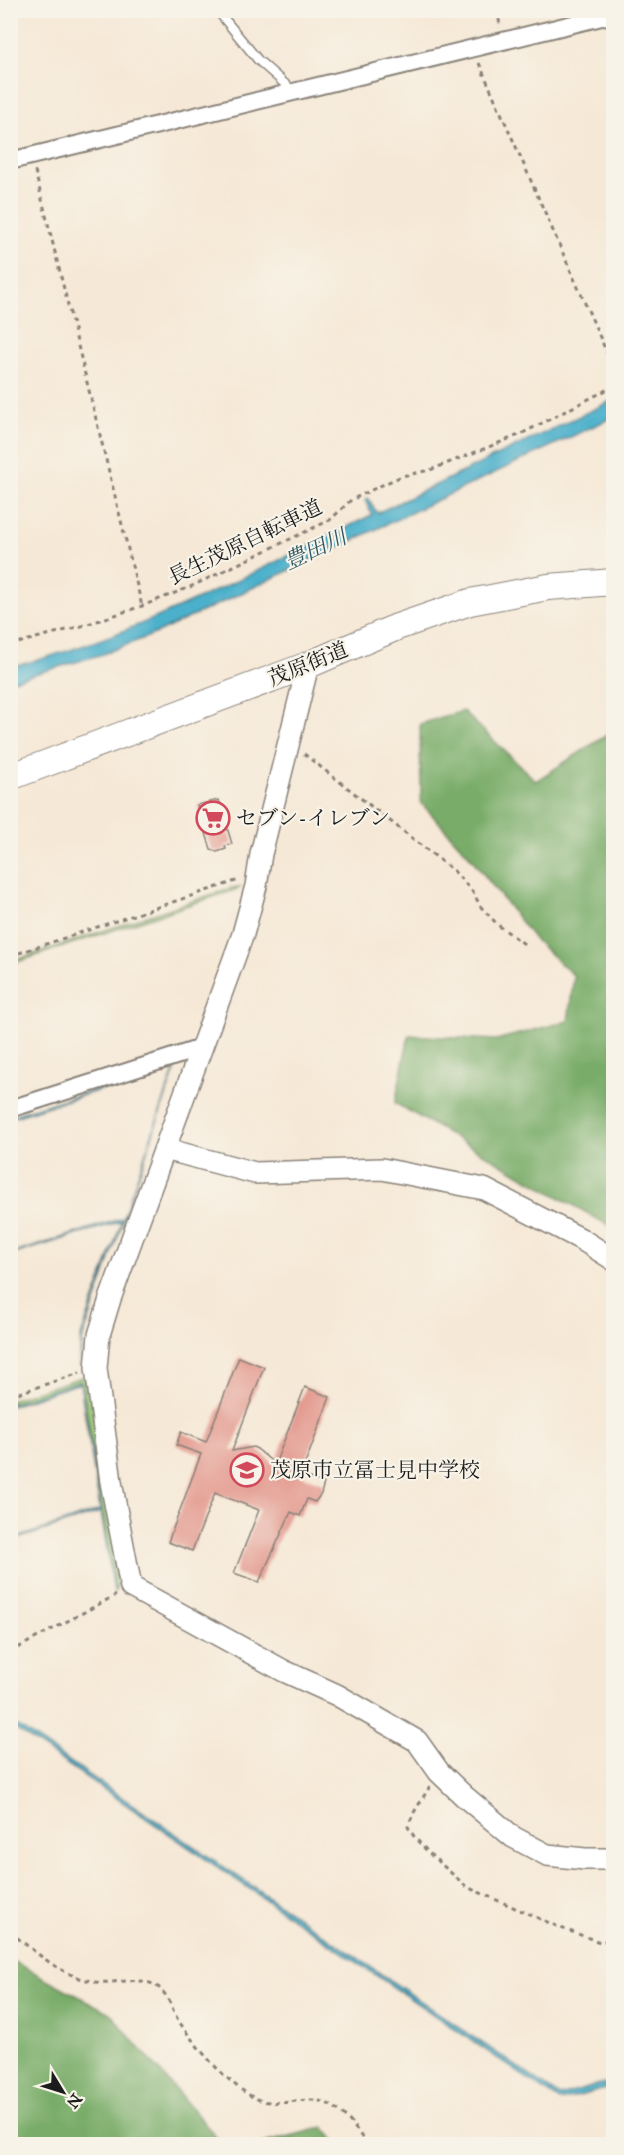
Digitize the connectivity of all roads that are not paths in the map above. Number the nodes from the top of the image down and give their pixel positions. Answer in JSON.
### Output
{"nodes":[{"id":1,"x":217,"y":10,"type":"edge"},
{"id":2,"x":614,"y":14,"type":"edge"},
{"id":3,"x":294,"y":92,"type":"junction"},
{"id":4,"x":10,"y":161,"type":"edge"},
{"id":5,"x":614,"y":582,"type":"edge"},
{"id":6,"x":308,"y":665,"type":"junction"},
{"id":7,"x":10,"y":777,"type":"edge"},
{"id":8,"x":201,"y":1048,"type":"junction"},
{"id":9,"x":10,"y":1109,"type":"edge"},
{"id":10,"x":165,"y":1149,"type":"junction"},
{"id":11,"x":614,"y":1260,"type":"edge"},
{"id":12,"x":614,"y":1858,"type":"edge"}],
"edges":[{"from":1,"to":3,"type":"lane"},
{"from":2,"to":3,"type":"street"},
{"from":3,"to":4,"type":"street"},
{"from":5,"to":6,"type":"main road","name":"茂原街道"},
{"from":6,"to":7,"type":"main road","name":"茂原街道"},
{"from":6,"to":8,"type":"street"},
{"from":8,"to":9,"type":"street"},
{"from":8,"to":10,"type":"street"},
{"from":10,"to":11,"type":"street"},
{"from":10,"to":12,"type":"street"}]}
